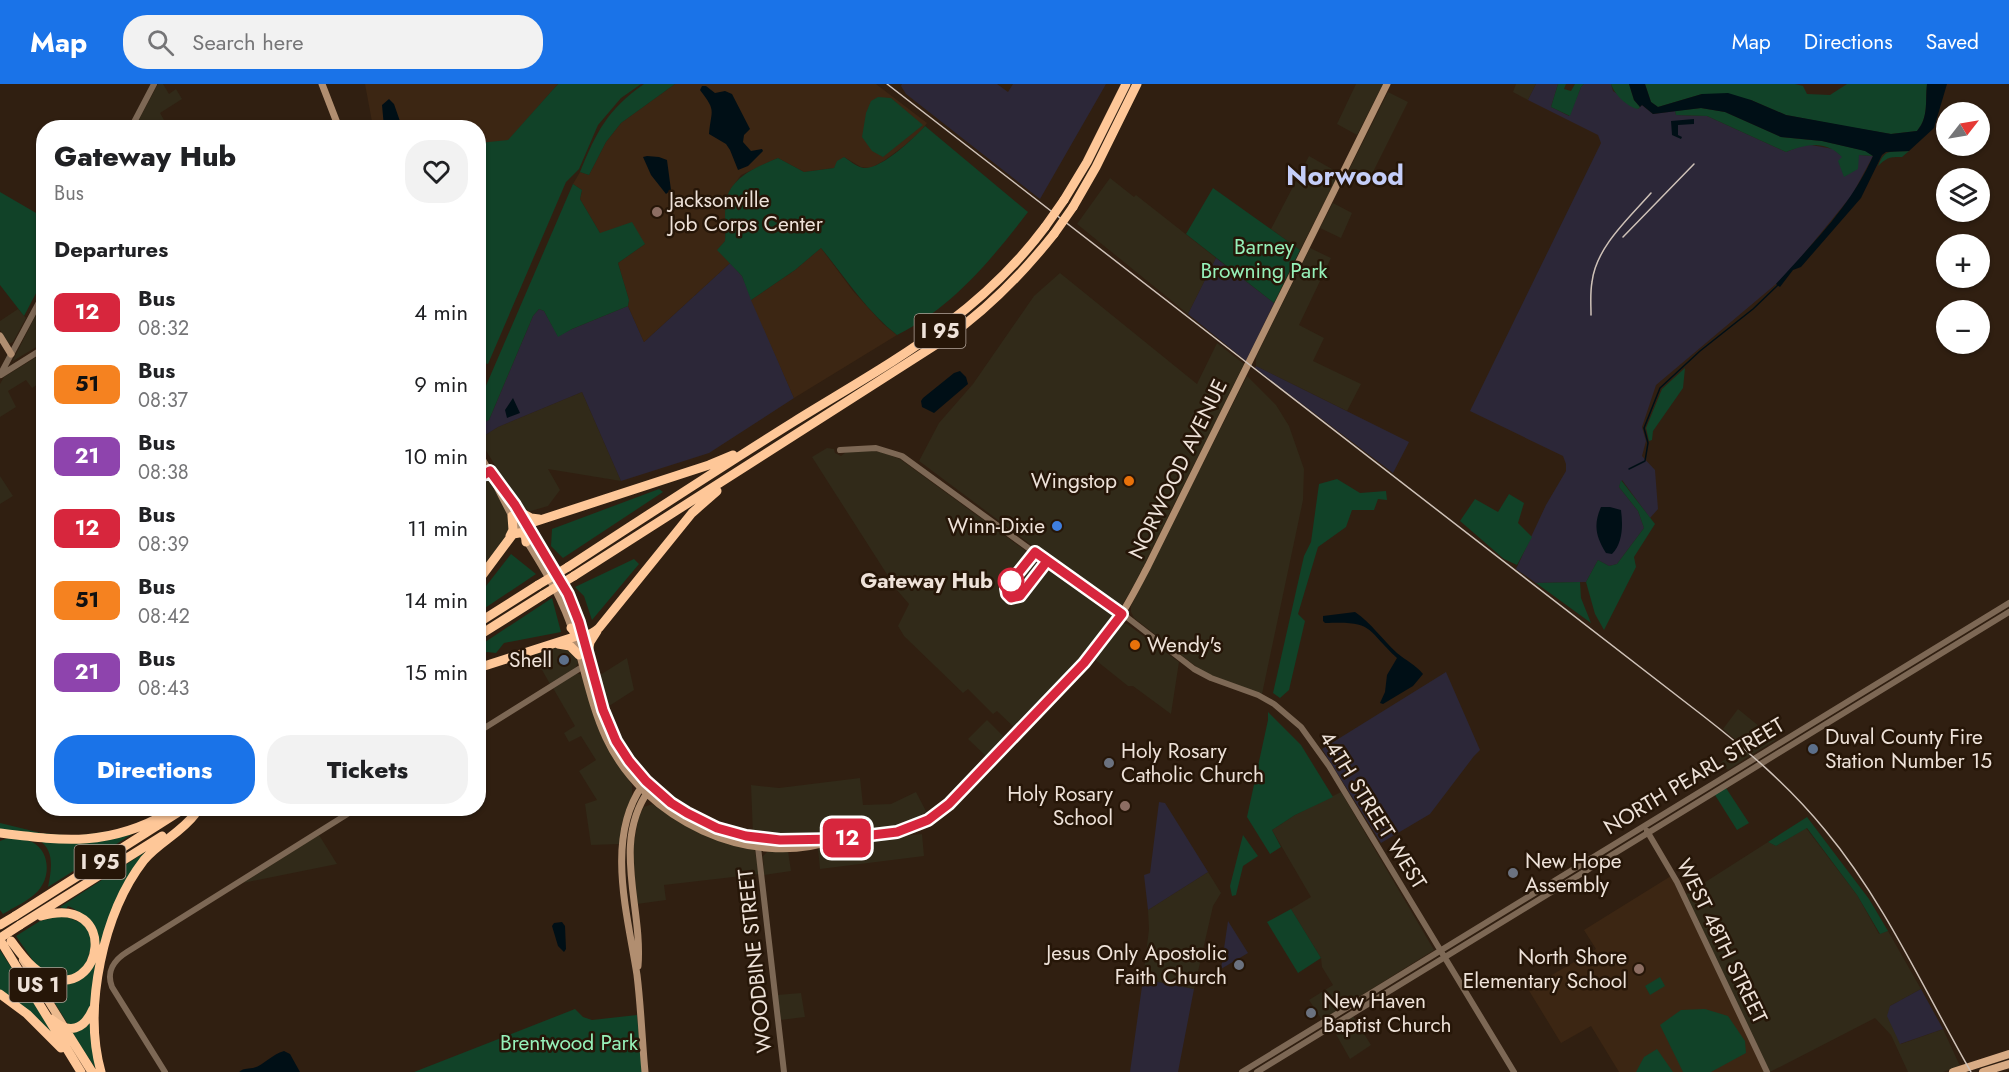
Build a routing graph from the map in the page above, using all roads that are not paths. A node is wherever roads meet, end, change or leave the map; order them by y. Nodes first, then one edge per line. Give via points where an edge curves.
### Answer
1 (154, 84) edge
2 (322, 84) edge
3 (1137, 84) edge
4 (1387, 84) edge
5 (1124, 88) edge
6 (135, 120) edge
7 (336, 120) edge
8 (36, 308) edge
9 (0, 336) edge
10 (36, 353) edge
11 (11, 354) junction
12 (0, 375) edge
13 (785, 427) junction
14 (840, 450) dead end
15 (486, 464) edge
16 (751, 464) junction
17 (515, 514) junction
18 (541, 519) junction
19 (527, 534) junction
20 (510, 536) junction
21 (486, 570) edge
22 (2009, 603) edge
23 (2009, 612) edge
24 (1122, 614) junction
25 (486, 618) edge
26 (599, 628) junction
27 (486, 631) edge
28 (577, 633) junction
29 (556, 644) junction
30 (583, 654) junction
31 (486, 666) edge
32 (582, 666) junction
33 (603, 710) junction
34 (486, 727) edge
35 (646, 787) junction
36 (163, 816) edge
37 (172, 816) edge
38 (192, 816) edge
39 (194, 816) edge
40 (344, 816) edge
41 (1646, 829) junction
42 (0, 833) edge
43 (802, 839) junction
44 (839, 839) junction
45 (758, 847) junction
46 (777, 848) junction
47 (33, 918) junction
48 (0, 924) edge
49 (0, 939) edge
50 (11, 941) junction
51 (1440, 951) junction
52 (1444, 958) junction
53 (0, 994) edge
54 (96, 994) junction
55 (45, 1013) junction
56 (65, 1029) junction
57 (2009, 1054) edge
58 (2009, 1064) edge
59 (79, 1070) edge
60 (92, 1072) edge
61 (101, 1072) edge
62 (165, 1072) edge
63 (645, 1072) edge
64 (784, 1072) edge
65 (1242, 1072) edge
66 (1257, 1072) edge
67 (1514, 1072) edge
68 (1767, 1072) edge
69 (1953, 1072) edge
70 (1983, 1072) edge

1 - 6 street
2 - 7 main road
3 - 16 highway, I 95, bridge via 1073,207 1010,285 935,347
4 - 24 main road, NORWOOD AVENUE
5 - 13 highway, I 95, bridge via 1064,200 1005,274 931,337
8 - 11 street
9 - 11 main road
10 - 12 street
11 - 12 street
13 - 18 highway via 709,465
13 - 25 highway, I 95, bridge
14 - 24 street, 44TH STREET WEST via 876,448 902,456
15 - 17 main road
16 - 26 highway via 692,513
16 - 27 highway, I 95, bridge
17 - 18 highway
17 - 19 main road
17 - 20 highway
18 - 19 highway
19 - 20 highway
19 - 28 main road
20 - 21 highway
22 - 41 street, NORTH PEARL STREET
23 - 41 street, NORTH PEARL STREET
24 - 44 main road, NORWOOD AVENUE via 1084,663 955,798 928,820 897,832
24 - 51 street, 44TH STREET WEST via 1194,669 1258,695 1301,727 1329,766
26 - 28 highway via 590,634
26 - 30 highway
28 - 29 highway
28 - 30 main road
29 - 30 highway
29 - 31 highway
30 - 32 main road
30 - 33 main road
32 - 33 street
32 - 34 street
32 - 35 main road via 606,739 621,764
33 - 35 main road via 620,747
35 - 43 main road via 723,830 764,839
35 - 45 main road via 672,814 702,831
35 - 63 main road via 628,815 622,846
36 - 42 highway via 123,832 88,839
37 - 48 highway, I 95, bridge
38 - 47 highway, I 95
39 - 54 highway via 156,847 128,884 109,932
40 - 62 street via 117,959 111,969 112,987
41 - 51 street, NORTH PEARL STREET
41 - 52 street, NORTH PEARL STREET
41 - 68 street, WEST 48TH STREET via 1677,882
43 - 44 main road
43 - 46 main road via 798,844
44 - 46 main road via 815,846
45 - 46 main road
45 - 64 street, WOODBINE STREET
47 - 49 highway, I 95, bridge
47 - 50 highway via 63,911 82,918 93,931 96,943 87,968 69,979 48,977 32,966
48 - 50 highway, US 1
49 - 55 highway, US 1
50 - 56 highway, US 1
51 - 52 street, 44TH STREET WEST
51 - 65 street, NORTH PEARL STREET
52 - 66 street, NORTH PEARL STREET
52 - 67 street, 44TH STREET WEST
53 - 59 highway via 42,1027
54 - 56 highway via 87,1021
54 - 61 highway via 95,1033
55 - 56 highway
55 - 59 highway, US 1
56 - 60 highway, US 1
57 - 69 main road
58 - 70 main road

